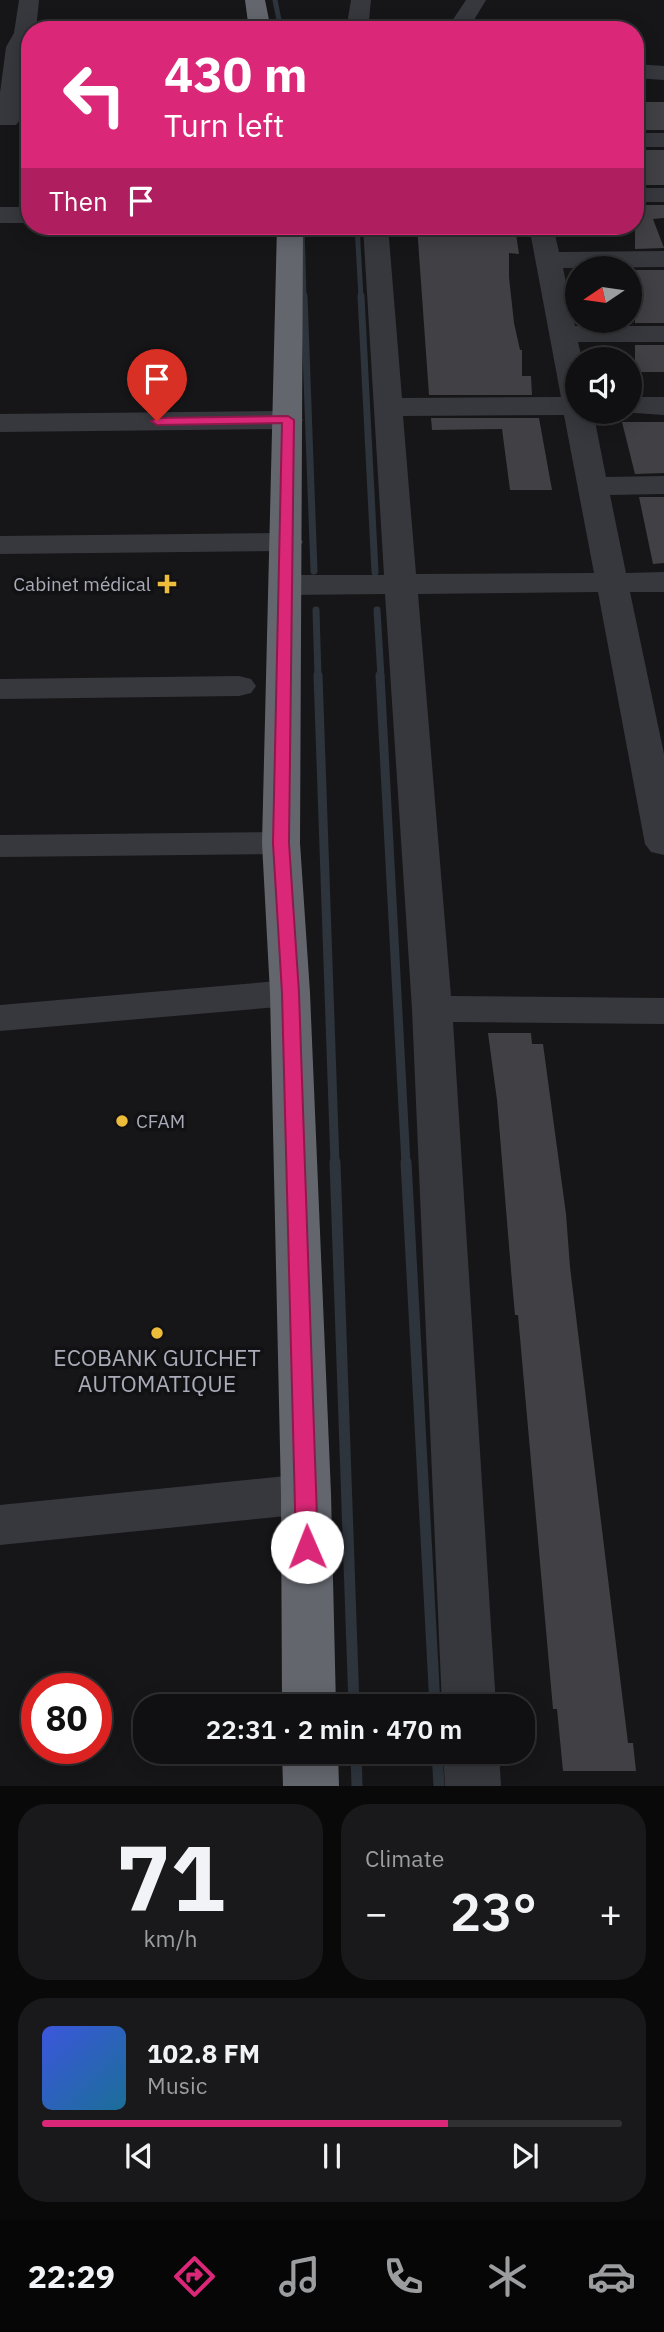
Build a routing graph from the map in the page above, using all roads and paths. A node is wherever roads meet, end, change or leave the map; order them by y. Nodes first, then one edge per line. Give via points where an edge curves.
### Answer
1 (29, 0) edge
2 (255, 0) edge
3 (361, 0) edge
4 (476, 0) edge
5 (23, 21) edge
6 (258, 21) edge
7 (358, 21) edge
8 (463, 21) edge
9 (18, 40) edge
10 (644, 72) edge
11 (664, 73) edge
12 (644, 91) edge
13 (664, 91) edge
14 (13, 120) edge
15 (664, 140) edge
16 (644, 141) edge
17 (644, 195) edge
18 (664, 195) edge
19 (0, 215) edge
20 (21, 215) edge
21 (290, 235) edge
22 (376, 235) edge
23 (543, 235) edge
24 (664, 259) edge
25 (548, 260) junction
26 (563, 334) junction
27 (664, 334) edge
28 (566, 347) edge
29 (642, 406) edge
30 (664, 406) edge
31 (387, 407) junction
32 (565, 408) edge
33 (288, 420) junction
34 (0, 423) edge
35 (581, 424) edge
36 (664, 485) edge
37 (593, 486) junction
38 (287, 542) junction
39 (0, 545) edge
40 (664, 582) edge
41 (614, 592) junction
42 (286, 594) junction
43 (400, 594) junction
44 (664, 601) edge
45 (239, 687) dead end
46 (0, 689) edge
47 (651, 711) edge
48 (663, 835) edge
49 (281, 843) junction
50 (0, 846) edge
51 (290, 993) junction
52 (432, 1009) junction
53 (664, 1011) edge
54 (0, 1018) edge
55 (306, 1494) junction
56 (0, 1525) edge
57 (309, 1694) edge
58 (468, 1694) edge
59 (310, 1764) edge
60 (472, 1764) edge
61 (310, 1786) edge
62 (473, 1786) edge

1 - 5 street
2 - 6 highway
3 - 7 street
4 - 8 street
9 - 14 street
10 - 11 street
12 - 13 street
15 - 16 street
17 - 18 street
19 - 20 street
21 - 33 highway
22 - 31 street
23 - 25 street
24 - 25 street
25 - 26 street
26 - 27 street
26 - 28 street
29 - 30 street
31 - 32 street
31 - 43 street
33 - 34 street
33 - 38 highway
35 - 37 street
36 - 37 street
37 - 41 street
38 - 39 street
38 - 42 highway
40 - 41 street
41 - 43 street
41 - 44 street
41 - 47 street
42 - 43 street
42 - 49 highway
43 - 52 street
45 - 46 street
47 - 48 street
49 - 50 street
49 - 51 highway
51 - 54 street
51 - 55 highway
52 - 53 street
52 - 58 street
55 - 56 street
55 - 57 highway
59 - 61 highway
60 - 62 street

